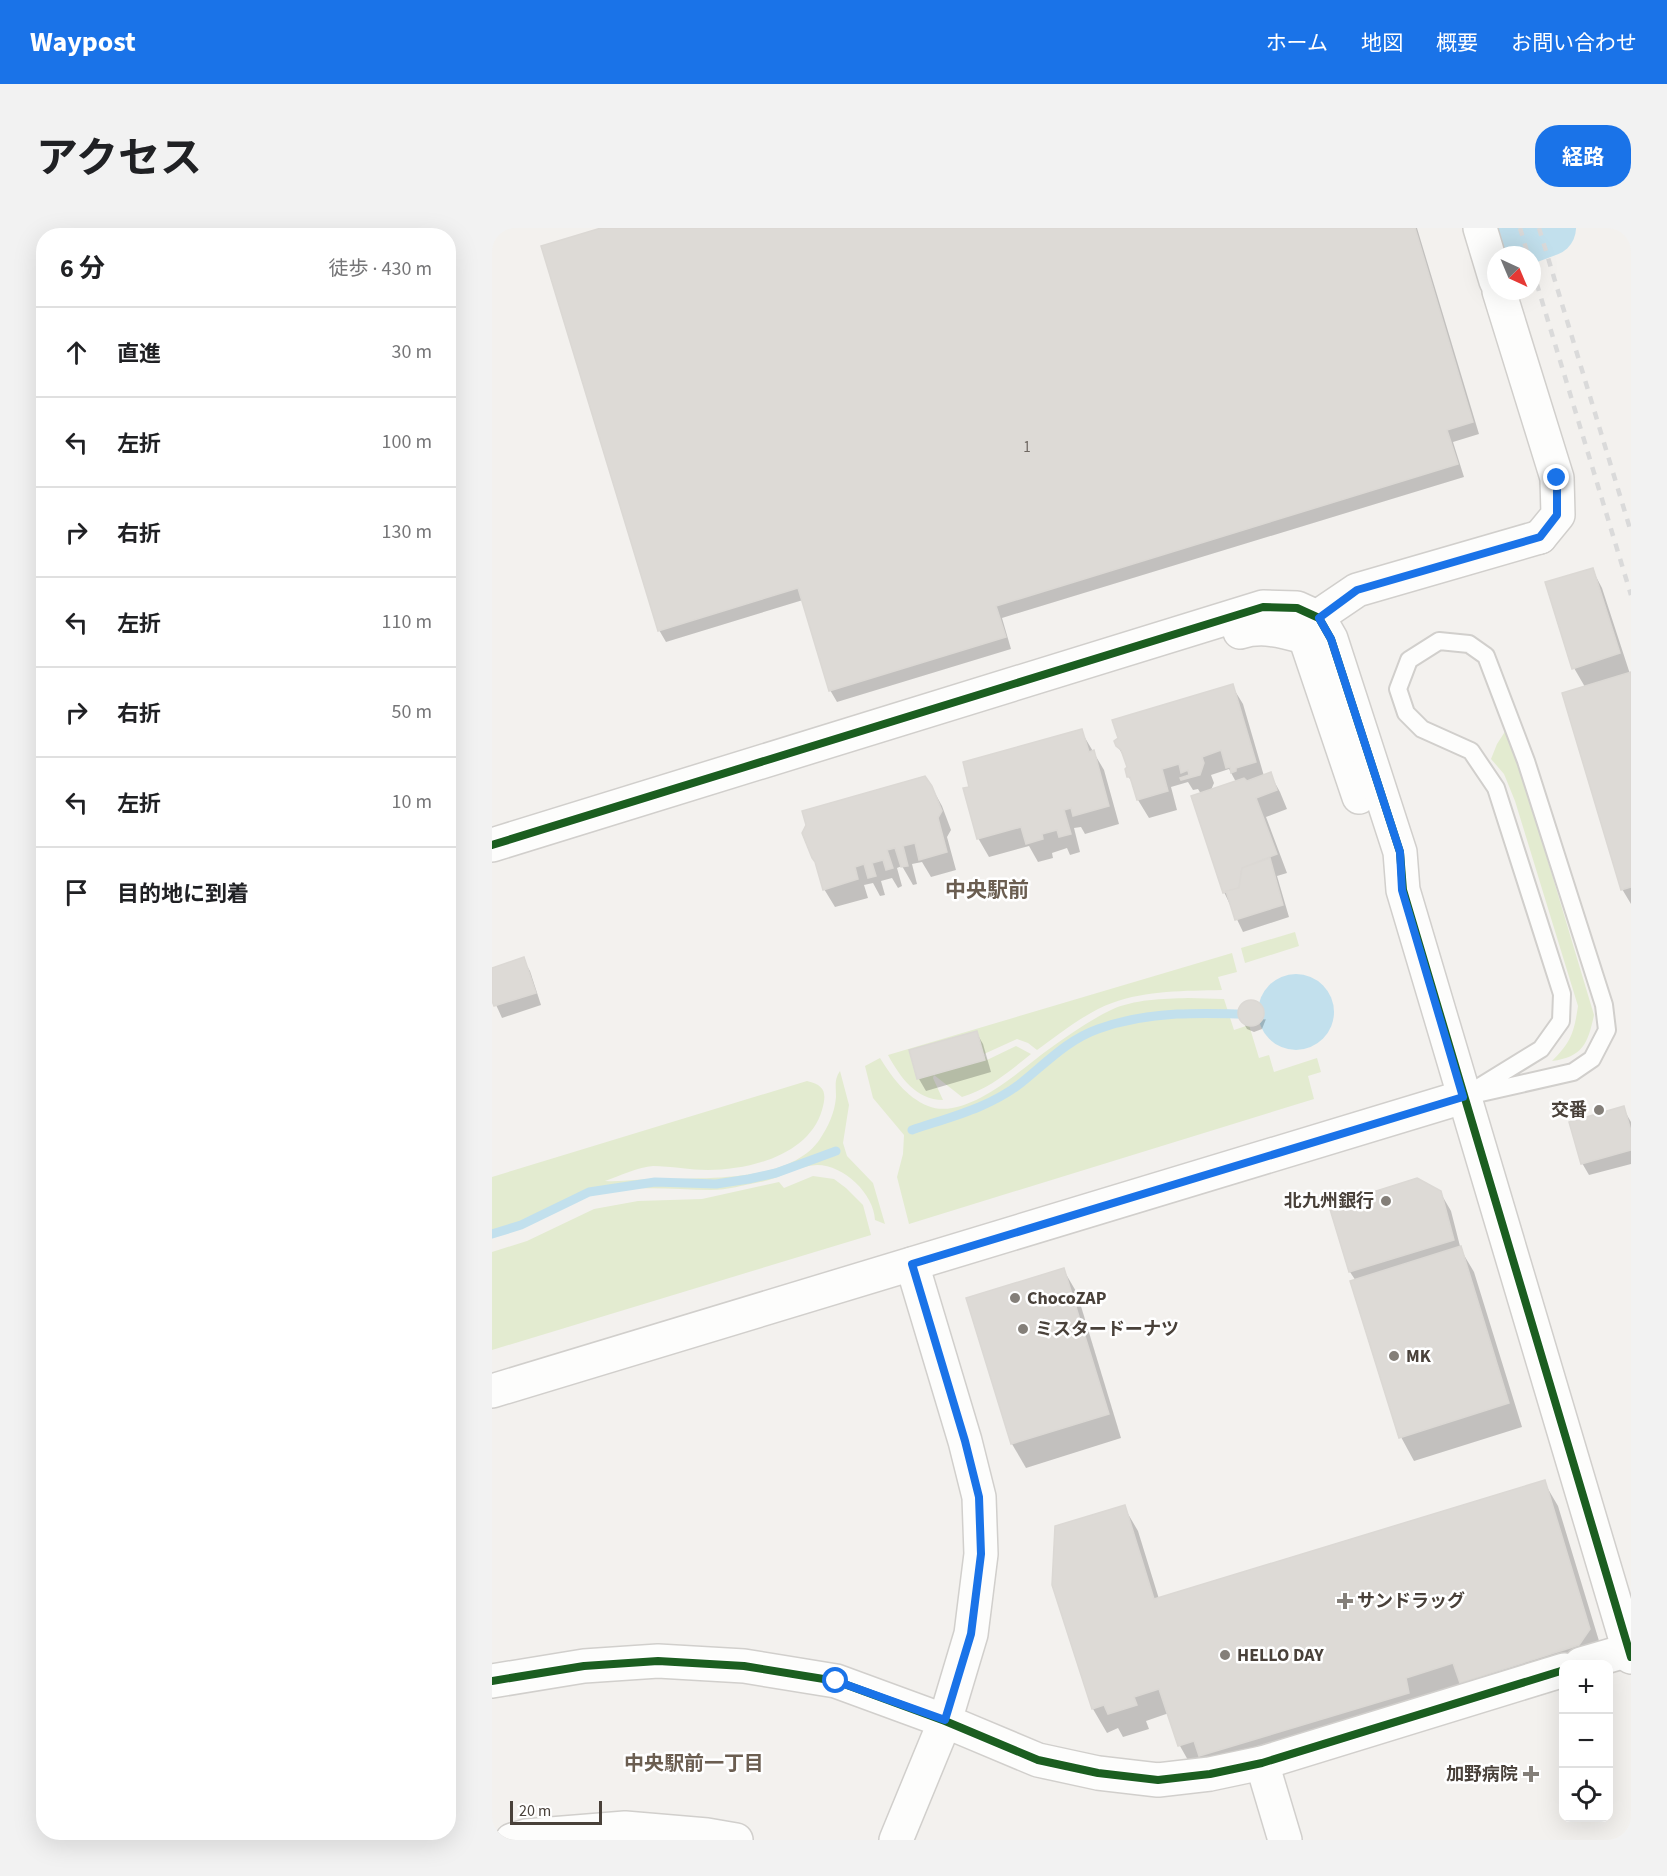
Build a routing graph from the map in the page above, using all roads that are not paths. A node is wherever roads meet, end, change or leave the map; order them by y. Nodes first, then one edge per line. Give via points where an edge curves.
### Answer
1 (1480, 228) edge
2 (1487, 251) edge
3 (1502, 300) edge
4 (1312, 627) junction
5 (492, 845) edge
6 (492, 866) edge
7 (1463, 1097) junction
8 (912, 1264) junction
9 (492, 1391) edge
10 (1630, 1654) edge
11 (1603, 1660) edge
12 (1559, 1671) edge
13 (492, 1681) edge
14 (945, 1720) junction
15 (1262, 1763) junction
16 (716, 1838) edge
17 (512, 1840) edge
18 (896, 1840) edge
19 (1286, 1840) edge

1 - 2 street
3 - 4 street via 1557,478 1557,515 1540,537 1357,590
4 - 5 street via 1297,608 1263,607
4 - 6 street via 1251,628
4 - 7 street via 1331,639 1400,852 1402,890
7 - 7 lane via 1541,1049 1561,1021 1562,994 1496,788 1471,751 1422,729 1406,713 1398,689 1409,660 1439,641 1469,644 1486,656 1526,761 1605,1005 1607,1030 1592,1059 1573,1072
7 - 8 street
7 - 10 street
8 - 9 street
8 - 14 street via 979,1497 981,1554 971,1634
10 - 11 street
12 - 15 street
13 - 14 street via 584,1666 658,1661 744,1666 836,1681
14 - 15 street via 1038,1760 1098,1773 1158,1780
14 - 18 street
15 - 19 street
16 - 17 street via 625,1828

